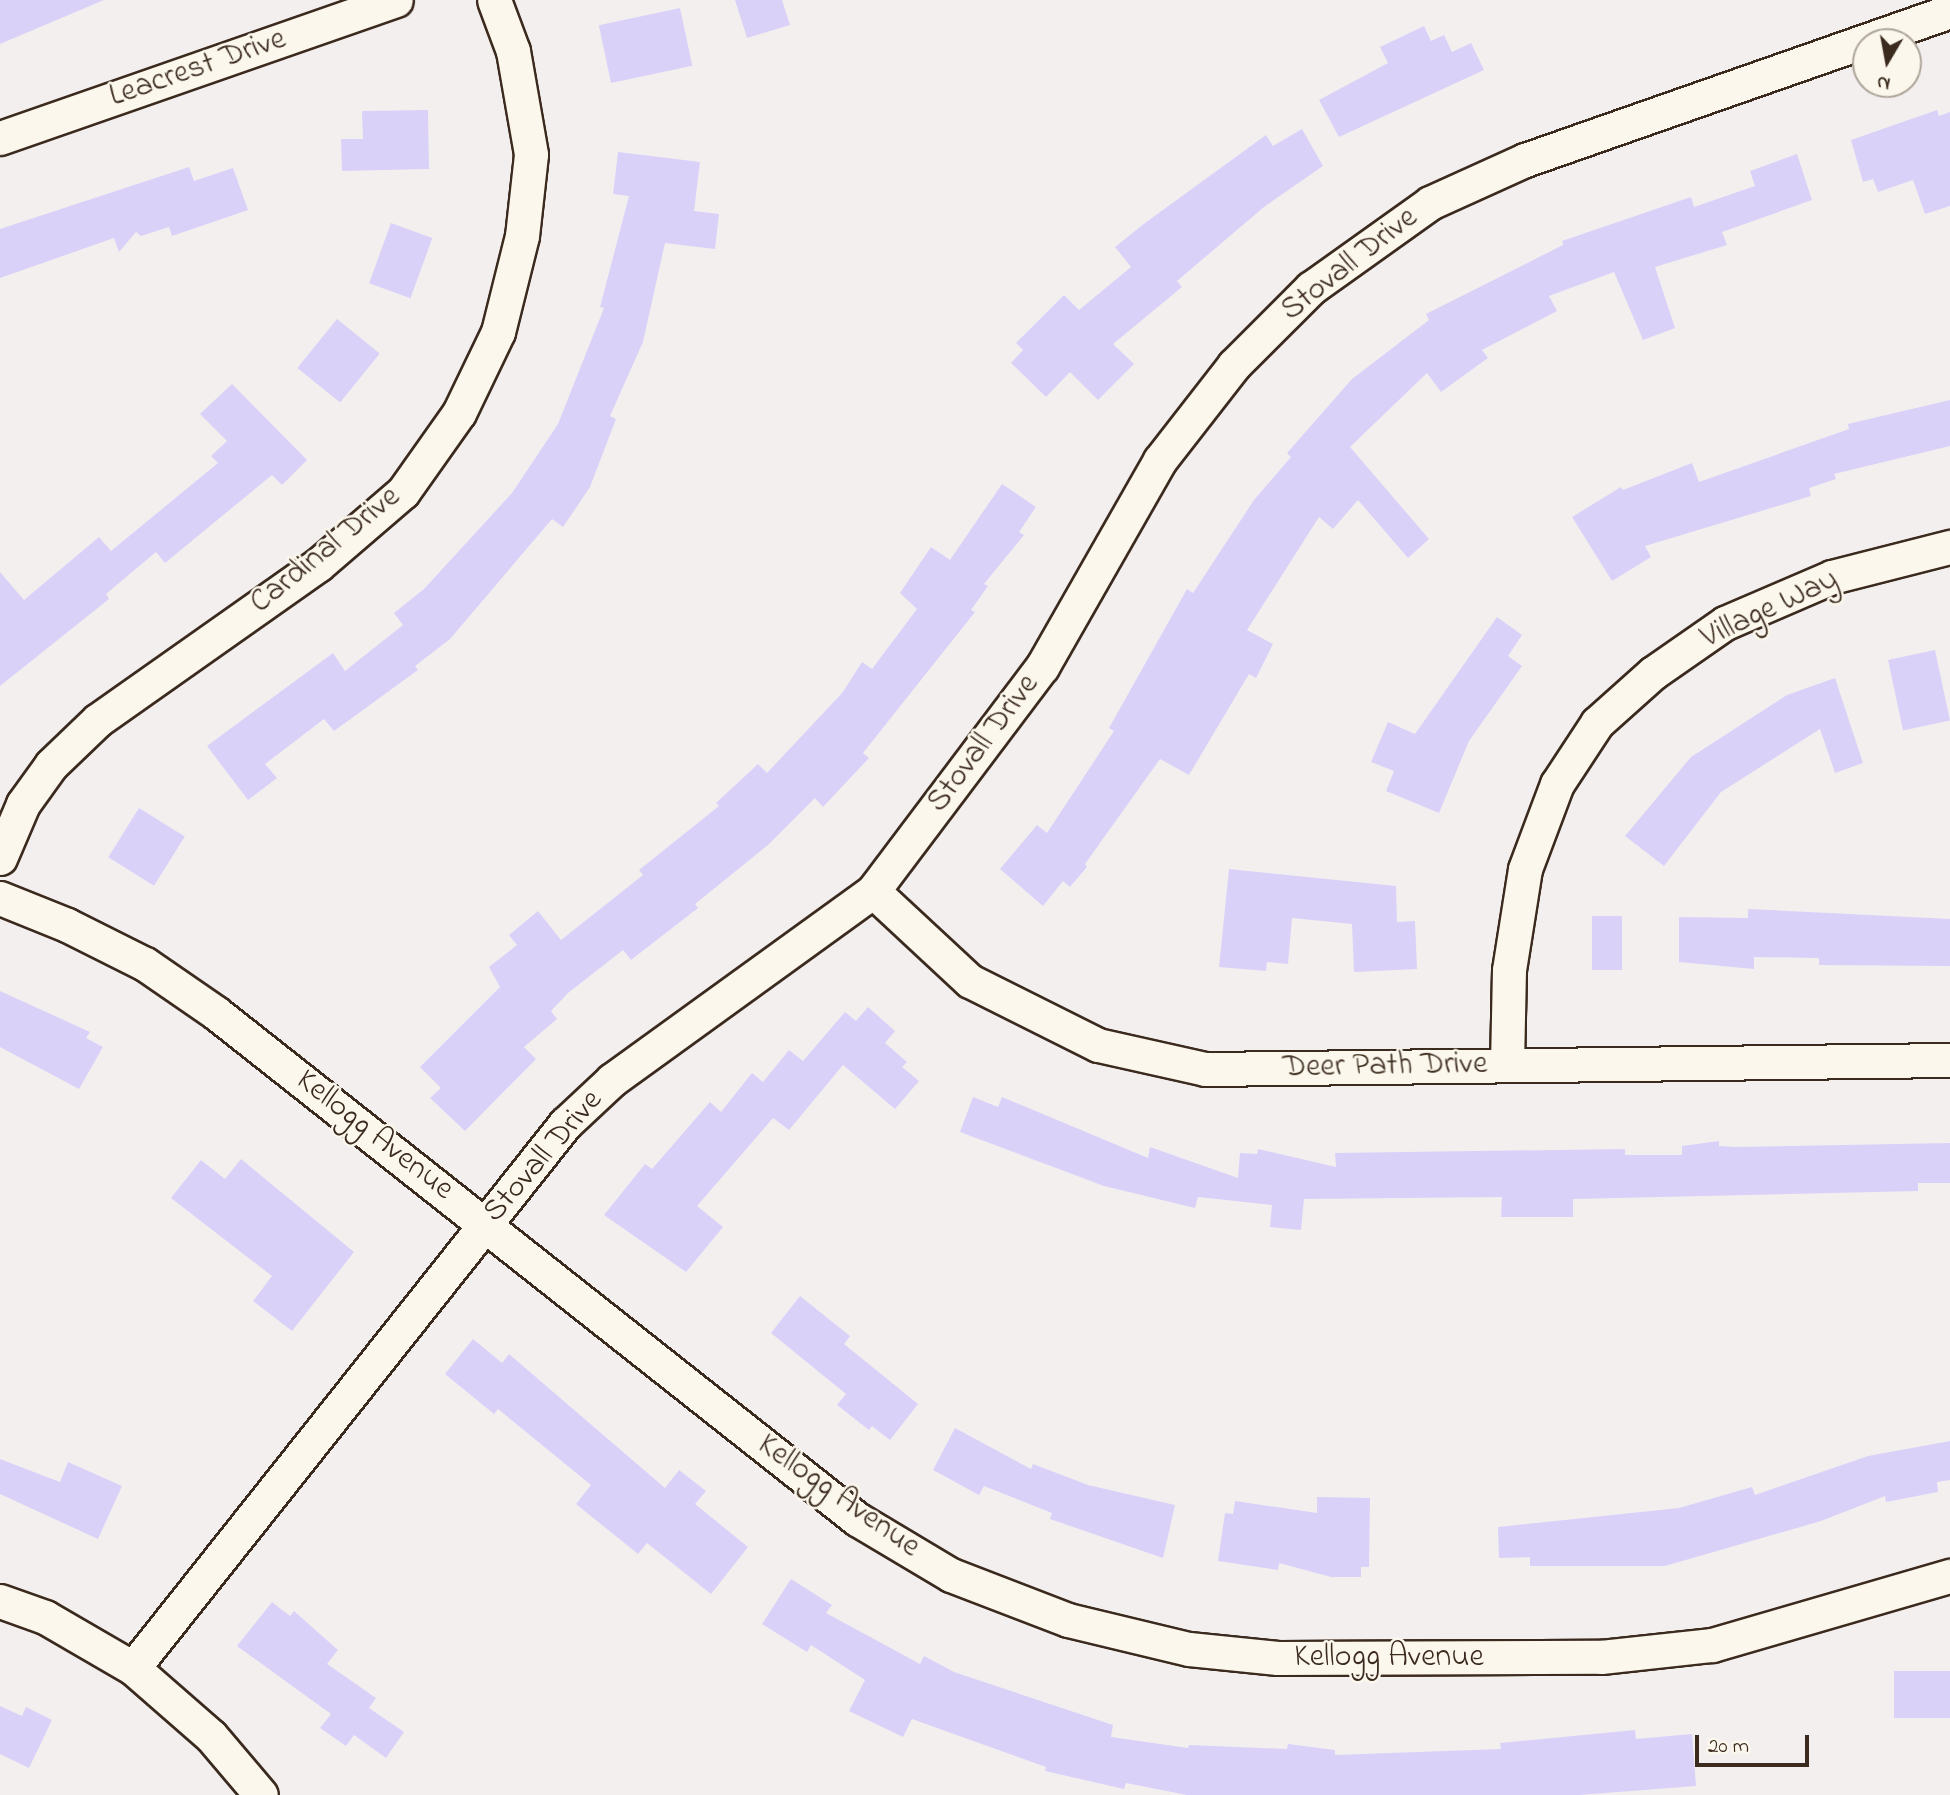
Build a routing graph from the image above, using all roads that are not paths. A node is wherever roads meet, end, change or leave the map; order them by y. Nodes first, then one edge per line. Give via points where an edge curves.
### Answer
1 (396, 0) edge
2 (494, 0) edge
3 (1950, 10) edge
4 (0, 138) edge
5 (1950, 547) edge
6 (0, 858) edge
7 (873, 891) junction
8 (0, 898) edge
9 (1950, 1060) edge
10 (1507, 1065) junction
11 (485, 1223) junction
12 (1950, 1576) edge
13 (0, 1601) edge
14 (133, 1668) junction
15 (261, 1795) edge

1 - 4 street, Leacrest Drive
2 - 6 street, Cardinal Drive via 513,51 531,154 522,236 498,331 459,413 403,492 318,565 98,720 61,756 23,804
3 - 7 street, Stovall Drive via 1525,160 1430,204 1311,288 1234,365 1160,460 1042,667
5 - 10 street, Village Way via 1832,577 1725,623 1653,673 1597,723 1557,784 1525,869 1509,970
7 - 10 street, Deer Path Drive via 970,981 1098,1045 1205,1069
7 - 11 street, Stovall Drive via 612,1080 565,1124
8 - 11 street, Kellogg Avenue via 145,964 216,1013
9 - 10 street, Deer Path Drive
11 - 12 street, Kellogg Avenue via 857,1519 951,1575 1068,1620 1189,1650 1395,1660 1601,1657 1712,1645
11 - 14 street, Stovall Drive
13 - 14 street via 45,1617
14 - 15 street via 211,1736

